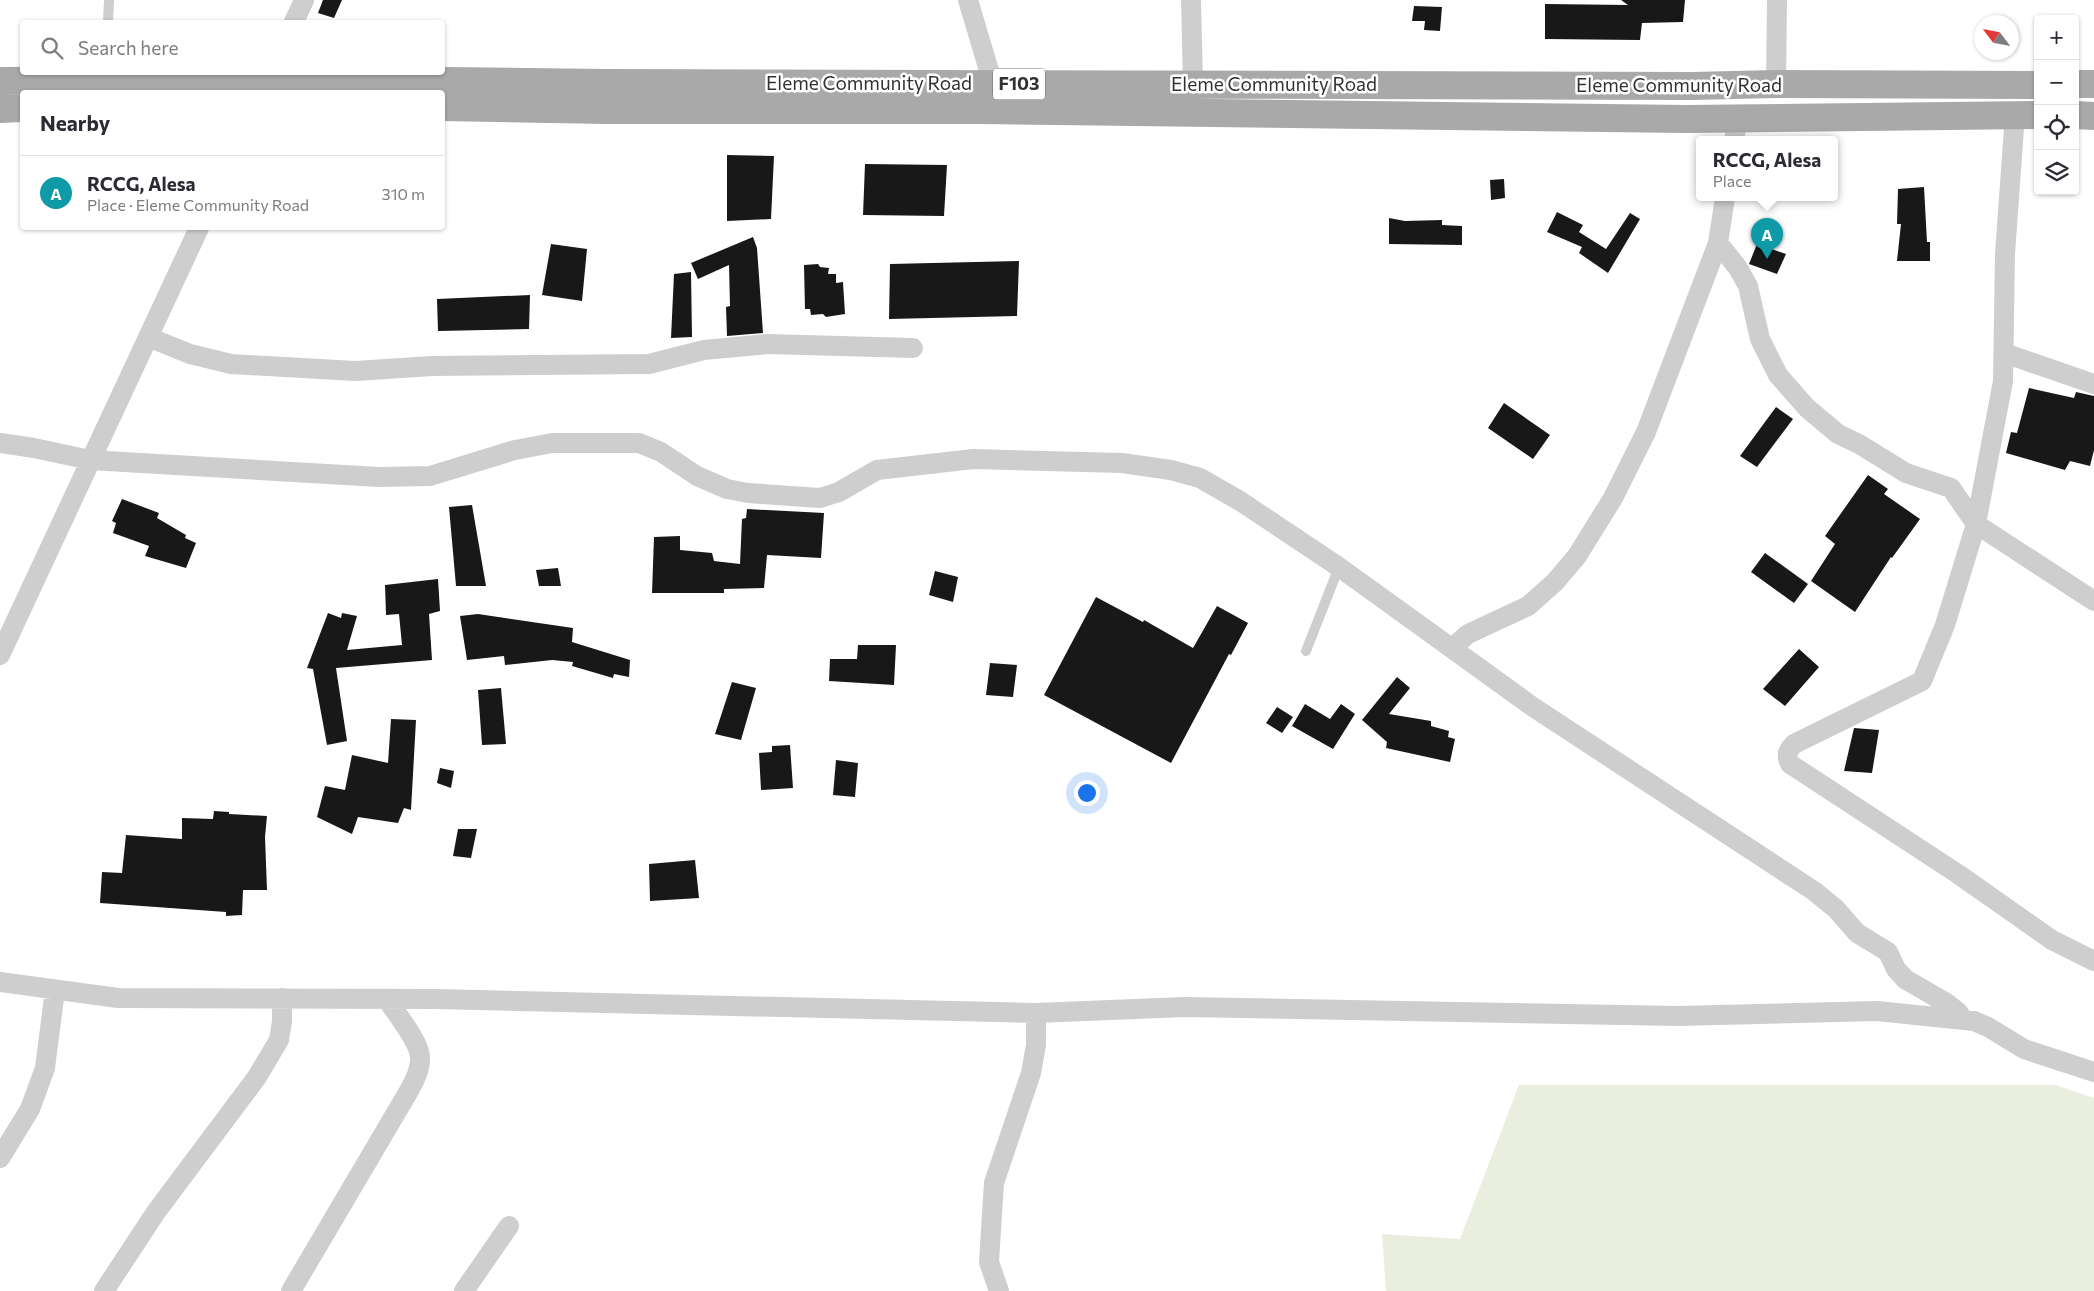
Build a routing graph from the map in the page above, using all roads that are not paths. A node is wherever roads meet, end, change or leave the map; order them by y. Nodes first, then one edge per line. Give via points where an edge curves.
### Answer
1 (109, 0) edge
2 (304, 0) edge
3 (968, 0) edge
4 (1191, 0) edge
5 (1777, 0) edge
6 (108, 20) edge
7 (295, 20) edge
8 (106, 76) edge
9 (183, 76) edge
10 (236, 76) edge
11 (0, 81) edge
12 (268, 81) edge
13 (993, 84) junction
14 (1193, 84) junction
15 (1776, 84) junction
16 (2079, 84) edge
17 (2094, 84) edge
18 (2034, 85) edge
19 (0, 108) edge
20 (20, 108) edge
21 (445, 108) edge
22 (2026, 114) edge
23 (2079, 115) edge
24 (2094, 116) edge
25 (1736, 129) edge
26 (1725, 201) edge
27 (198, 230) edge
28 (1718, 243) junction
29 (148, 337) junction
30 (913, 348) dead end
31 (2004, 353) junction
32 (2094, 384) edge
33 (0, 443) edge
34 (90, 460) junction
35 (1976, 524) junction
36 (1339, 567) junction
37 (2094, 601) edge
38 (1452, 648) junction
39 (1306, 651) dead end
40 (0, 655) edge
41 (2094, 961) edge
42 (0, 982) edge
43 (54, 990) junction
44 (282, 998) junction
45 (387, 999) junction
46 (1036, 1013) junction
47 (1963, 1019) junction
48 (2094, 1072) edge
49 (0, 1158) edge
50 (509, 1226) dead end
51 (104, 1291) edge
52 (291, 1291) edge
53 (464, 1291) edge
54 (999, 1291) edge

1 - 6 lane
2 - 7 street
3 - 13 street
4 - 14 street
5 - 15 street
8 - 9 main road, Eleme Community Road / F103
8 - 11 main road, Eleme Community Road / F103
9 - 10 main road, Eleme Community Road / F103
10 - 12 main road, Eleme Community Road / F103
12 - 13 main road, Eleme Community Road / F103
13 - 14 main road, Eleme Community Road / F103
14 - 15 main road, Eleme Community Road / F103
15 - 18 main road, Eleme Community Road / F103
16 - 17 main road
19 - 20 main road
21 - 25 main road, Eleme Community Road / F103 via 979,110 1686,119
22 - 25 main road, Eleme Community Road / F103
22 - 31 street via 2005,254
23 - 24 main road
26 - 28 street
27 - 29 street
28 - 35 street via 1748,286 1760,339 1778,375 1807,408 1838,434 1906,473 1951,488
28 - 38 street via 1646,432 1613,498 1577,556 1528,606 1468,634
29 - 30 street via 190,354 231,364 355,371 432,366 650,364 704,350 768,344
29 - 34 street
31 - 32 street
31 - 35 street via 2002,381
33 - 34 street
34 - 36 street via 213,469 430,476 515,450 552,443 639,443 662,452 697,476 727,489 748,494 820,498 839,492 877,470 895,467 973,459 1122,463 1200,478
34 - 40 street
35 - 37 street
35 - 41 street via 1945,625 1922,681 1794,744 1788,750 1787,758 1790,764 2052,940
36 - 38 street
36 - 39 lane
38 - 47 street via 1533,707 1814,891 1857,933 1888,952 1905,979 1948,1004
42 - 43 street
43 - 44 street via 118,998
43 - 49 street via 45,1068 30,1109
44 - 45 street
44 - 51 street via 278,1040 257,1077 156,1212
45 - 46 street
45 - 52 street via 415,1042 420,1058 417,1075
46 - 47 street via 1184,1007 1678,1016 1877,1011
46 - 54 street via 1036,1045 1031,1073 994,1184 989,1262
47 - 48 street via 1988,1027 2024,1049
50 - 53 street

